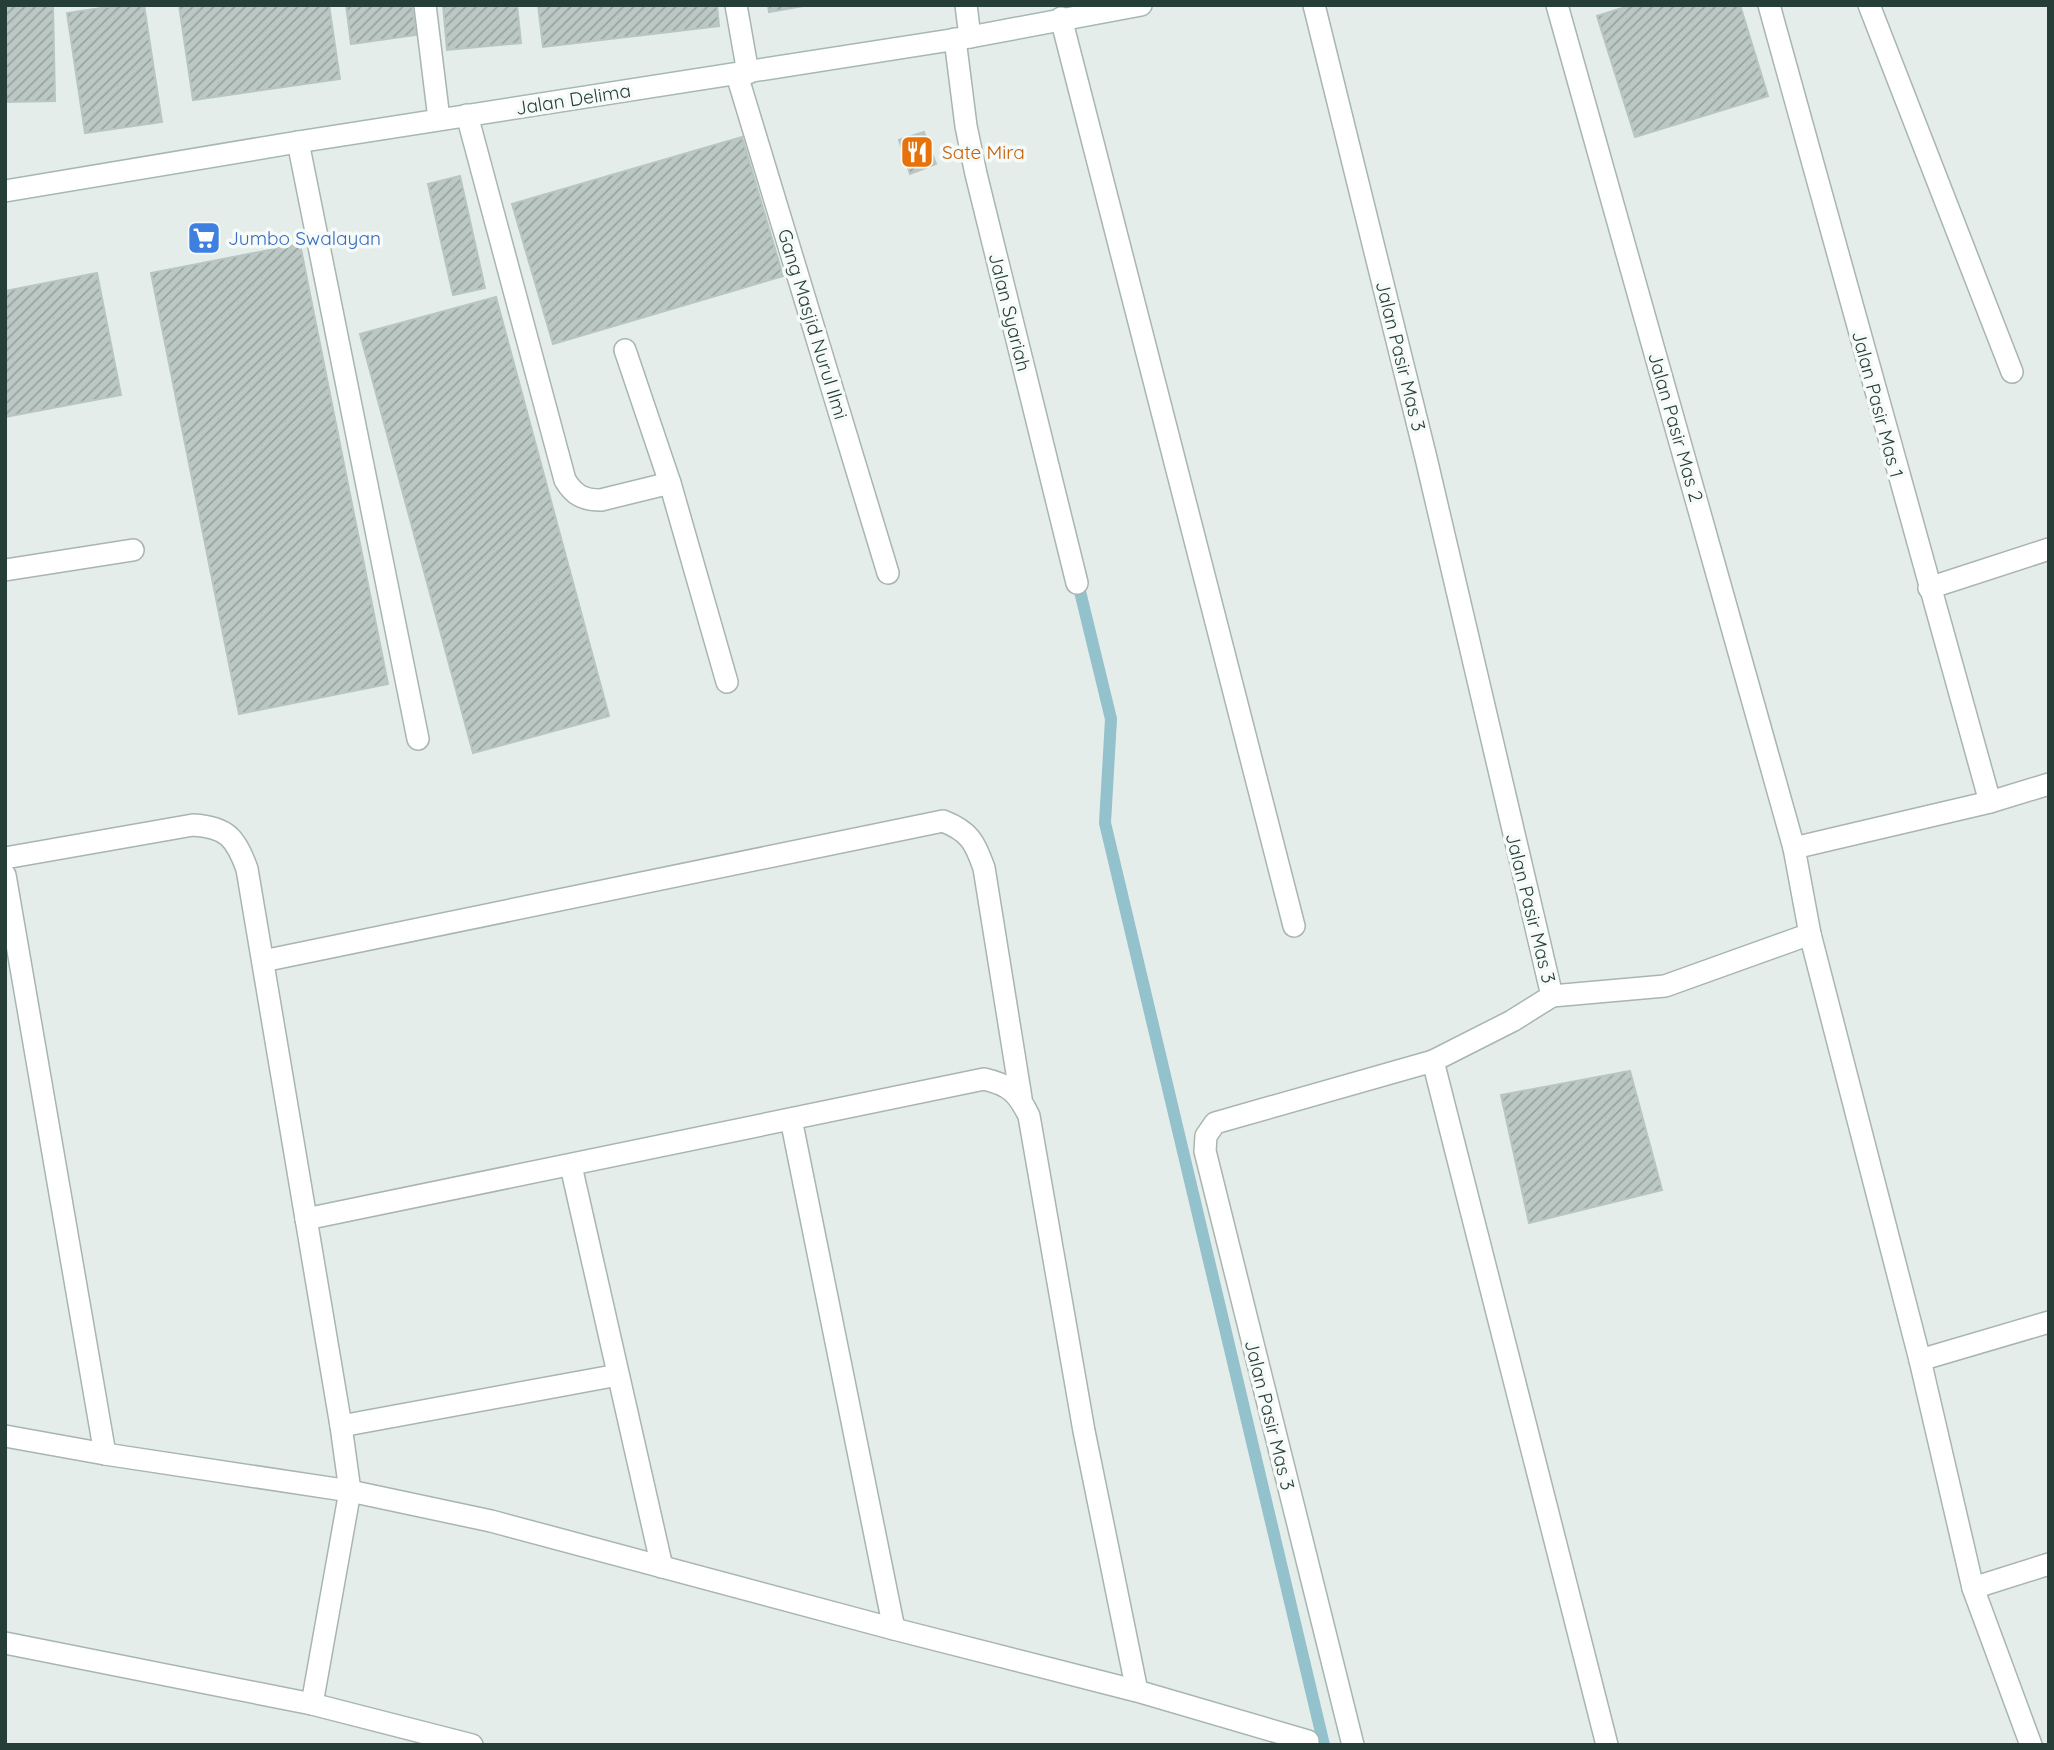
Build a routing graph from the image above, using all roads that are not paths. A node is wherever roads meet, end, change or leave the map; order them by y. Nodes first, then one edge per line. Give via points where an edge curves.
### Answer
1 (425, 5) edge
2 (736, 5) edge
3 (966, 5) edge
4 (1141, 5) edge
5 (1314, 5) edge
6 (1558, 5) edge
7 (1769, 5) edge
8 (1869, 5) edge
9 (1061, 18) junction
10 (962, 38) junction
11 (742, 74) junction
12 (467, 115) junction
13 (439, 120) junction
14 (298, 142) junction
15 (5, 191) edge
16 (625, 350) dead end
17 (2012, 372) dead end
18 (670, 483) junction
19 (2049, 548) edge
20 (133, 550) dead end
21 (5, 570) edge
22 (888, 573) dead end
23 (1077, 583) dead end
24 (1928, 588) junction
25 (727, 682) dead end
26 (418, 739) dead end
27 (2049, 784) edge
28 (1990, 802) junction
29 (1794, 848) junction
30 (5, 858) edge
31 (5, 874) edge
32 (1294, 926) dead end
33 (1810, 934) junction
34 (262, 961) junction
35 (1552, 996) junction
36 (1433, 1061) junction
37 (1021, 1098) junction
38 (791, 1119) junction
39 (571, 1166) junction
40 (306, 1219) junction
41 (2049, 1322) edge
42 (1920, 1360) junction
43 (618, 1375) junction
44 (341, 1426) junction
45 (5, 1436) edge
46 (104, 1454) junction
47 (350, 1491) junction
48 (2049, 1564) edge
49 (662, 1567) junction
50 (1973, 1588) junction
51 (894, 1629) junction
52 (5, 1643) edge
53 (1138, 1691) junction
54 (312, 1704) junction
55 (1308, 1741) dead end
56 (472, 1745) edge
57 (1353, 1745) edge
58 (1607, 1745) edge
59 (2031, 1745) edge

1 - 13 street
2 - 11 street, Gang Masjid Nurul Ilmi
3 - 10 street, Jalan Syariah
4 - 9 street, Jalan Delima
5 - 35 street, Jalan Pasir Mas 3
6 - 29 street, Jalan Pasir Mas 2
7 - 24 street, Jalan Pasir Mas 1
8 - 17 street
9 - 10 street, Jalan Delima
9 - 32 street
10 - 11 street, Jalan Delima
10 - 23 street, Jalan Syariah via 966,126 976,174
11 - 12 street, Jalan Delima
11 - 22 street, Gang Masjid Nurul Ilmi
12 - 13 street, Jalan Delima
12 - 18 street via 565,480 579,497 590,500
13 - 14 street, Jalan Delima
14 - 15 street, Jalan Delima
14 - 26 street
16 - 18 street
18 - 25 street
19 - 24 street
20 - 21 street
24 - 28 street, Jalan Pasir Mas 1
27 - 28 street
28 - 29 street
29 - 33 street, Jalan Pasir Mas 2
30 - 34 street via 193,825 213,826 233,840 243,857
31 - 46 street
33 - 35 street via 1665,986
33 - 42 street, Jalan Pasir Mas 2
34 - 37 street via 943,821 961,828 976,846 984,868
34 - 40 street
35 - 36 street, Jalan Pasir Mas 3
36 - 57 street, Jalan Pasir Mas 3 via 1215,1123 1206,1136 1205,1151
36 - 58 street
37 - 38 street via 1002,1083 985,1079
37 - 53 street via 1034,1139 1084,1431
38 - 39 street
38 - 51 street
39 - 40 street
39 - 43 street
40 - 44 street
41 - 42 street
42 - 50 street, Jalan Pasir Mas 2
43 - 44 street
43 - 49 street
44 - 47 street
45 - 46 street
46 - 47 street
47 - 49 street via 491,1521
47 - 54 street
48 - 50 street
49 - 51 street
50 - 59 street, Jalan Pasir Mas 2
51 - 53 street
52 - 54 street
53 - 55 street
54 - 56 street

